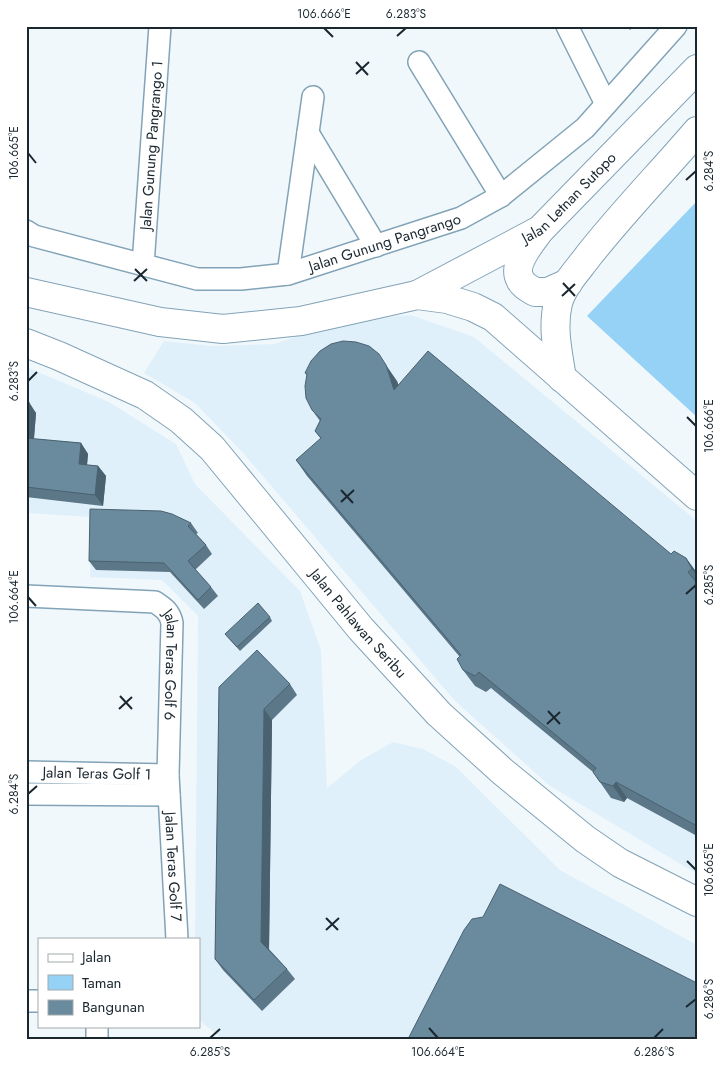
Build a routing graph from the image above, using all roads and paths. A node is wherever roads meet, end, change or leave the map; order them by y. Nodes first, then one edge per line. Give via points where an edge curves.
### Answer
1 (160, 26) edge
2 (567, 26) edge
3 (676, 26) edge
4 (419, 62) dead end
5 (697, 69) edge
6 (313, 97) dead end
7 (606, 104) junction
8 (697, 132) edge
9 (308, 133) junction
10 (501, 196) junction
11 (540, 230) junction
12 (26, 231) edge
13 (376, 246) junction
14 (143, 265) junction
15 (288, 274) junction
16 (568, 283) junction
17 (26, 292) edge
18 (417, 295) junction
19 (26, 344) edge
20 (562, 378) junction
21 (697, 496) edge
22 (26, 596) edge
23 (26, 772) edge
24 (168, 785) junction
25 (26, 794) edge
26 (697, 902) edge
27 (177, 938) edge

1 - 14 street, Jalan Gunung Pangrango 1
2 - 7 street
3 - 7 street, Jalan Gunung Pangrango
4 - 10 street
5 - 11 main road, Jalan Letnan Sutopo
6 - 9 street
7 - 10 street, Jalan Gunung Pangrango via 585,128
8 - 16 main road via 619,218
9 - 13 street
9 - 15 street
10 - 13 street, Jalan Gunung Pangrango via 461,218
11 - 16 main road via 523,253 518,272 520,280 535,292 548,292
11 - 18 main road, Jalan Letnan Sutopo
12 - 14 street, Jalan Gunung Pangrango via 34,236
13 - 15 street, Jalan Gunung Pangrango
14 - 15 street, Jalan Gunung Pangrango via 197,279
16 - 20 main road via 559,300 556,316 555,333
17 - 18 main road via 160,322 223,328 301,321
18 - 20 main road via 447,299 493,317
19 - 26 main road, Jalan Pahlawan Seribu via 145,395 181,420 212,448 360,629 439,714 585,838 620,863
20 - 21 main road
22 - 24 street, Jalan Teras Golf 6 via 155,602 166,609 172,622
23 - 24 street, Jalan Teras Golf 1
24 - 25 street, Jalan Teras Golf 1
24 - 27 street, Jalan Teras Golf 7

